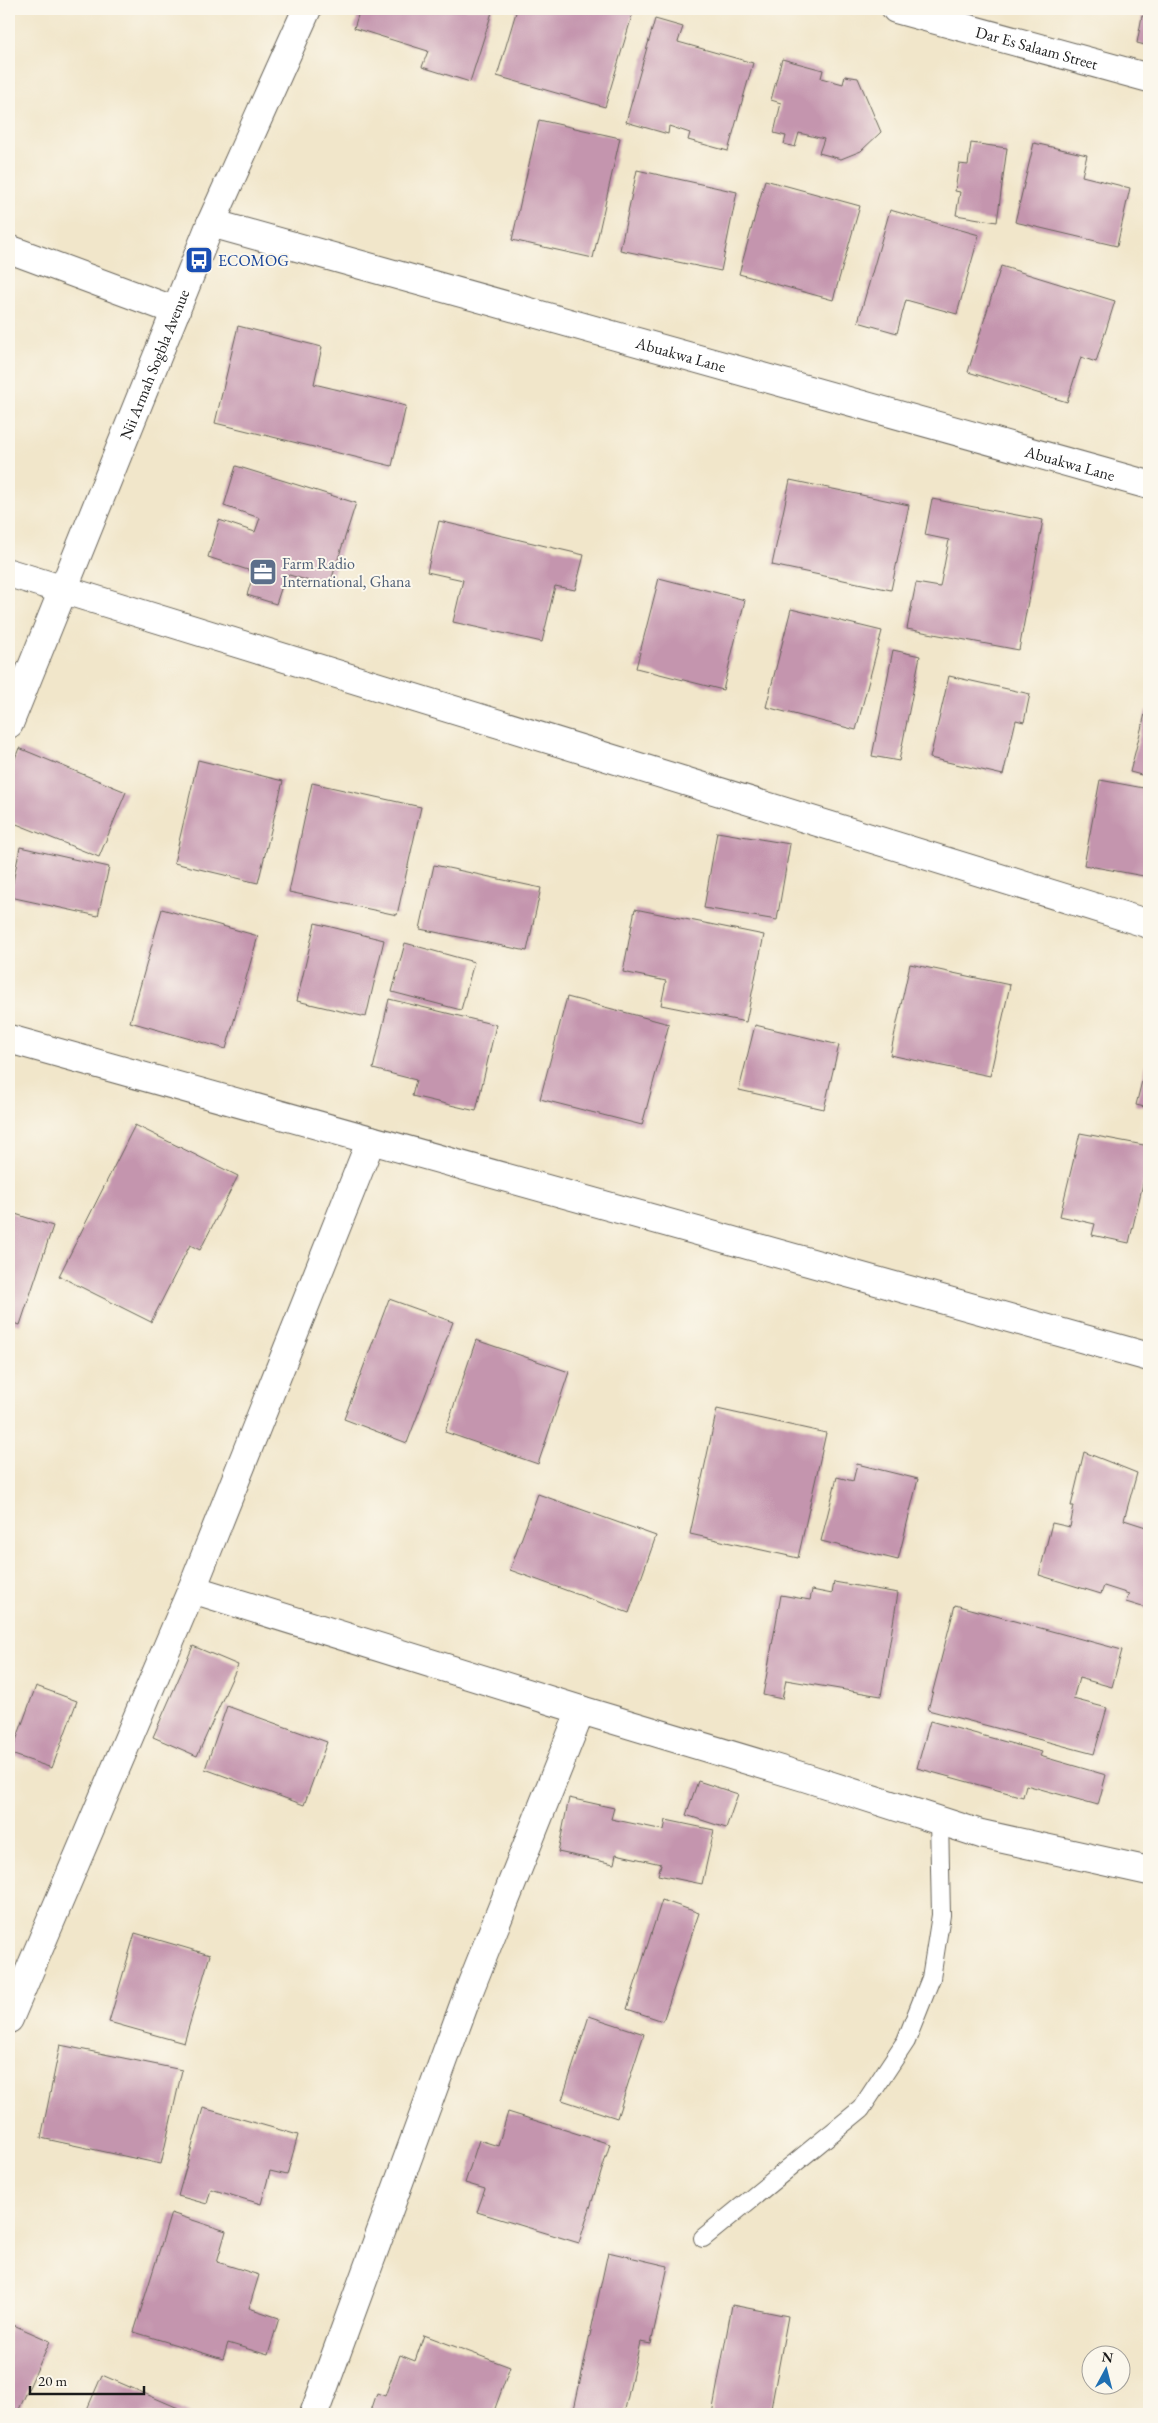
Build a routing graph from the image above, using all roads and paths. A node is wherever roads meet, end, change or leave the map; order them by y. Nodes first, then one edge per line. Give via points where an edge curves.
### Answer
1 (307, 9) edge
2 (896, 9) edge
3 (1149, 78) edge
4 (211, 223) junction
5 (9, 249) edge
6 (176, 310) junction
7 (1149, 485) edge
8 (9, 573) edge
9 (63, 591) junction
10 (9, 724) edge
11 (1149, 924) edge
12 (9, 1039) edge
13 (371, 1140) junction
14 (1149, 1357) edge
15 (192, 1589) junction
16 (581, 1710) junction
17 (939, 1820) junction
18 (1149, 1871) edge
19 (9, 2019) edge
20 (703, 2238) dead end
21 (314, 2414) edge

1 - 4 street, Nii Armah Sogbla Avenue
2 - 3 street, Dar Es Salaam Street
4 - 6 street, Nii Armah Sogbla Avenue
4 - 7 street, Abuakwa Lane
5 - 6 street
6 - 9 street, Nii Armah Sogbla Avenue
8 - 9 street
9 - 10 street, Nii Armah Sogbla Avenue
9 - 11 street
12 - 13 street
13 - 14 street
13 - 15 street
15 - 16 street
15 - 19 street
16 - 17 street
16 - 21 street via 469,1991
17 - 18 street via 981,1834
17 - 20 lane via 941,1915 931,1978 906,2041 861,2109

